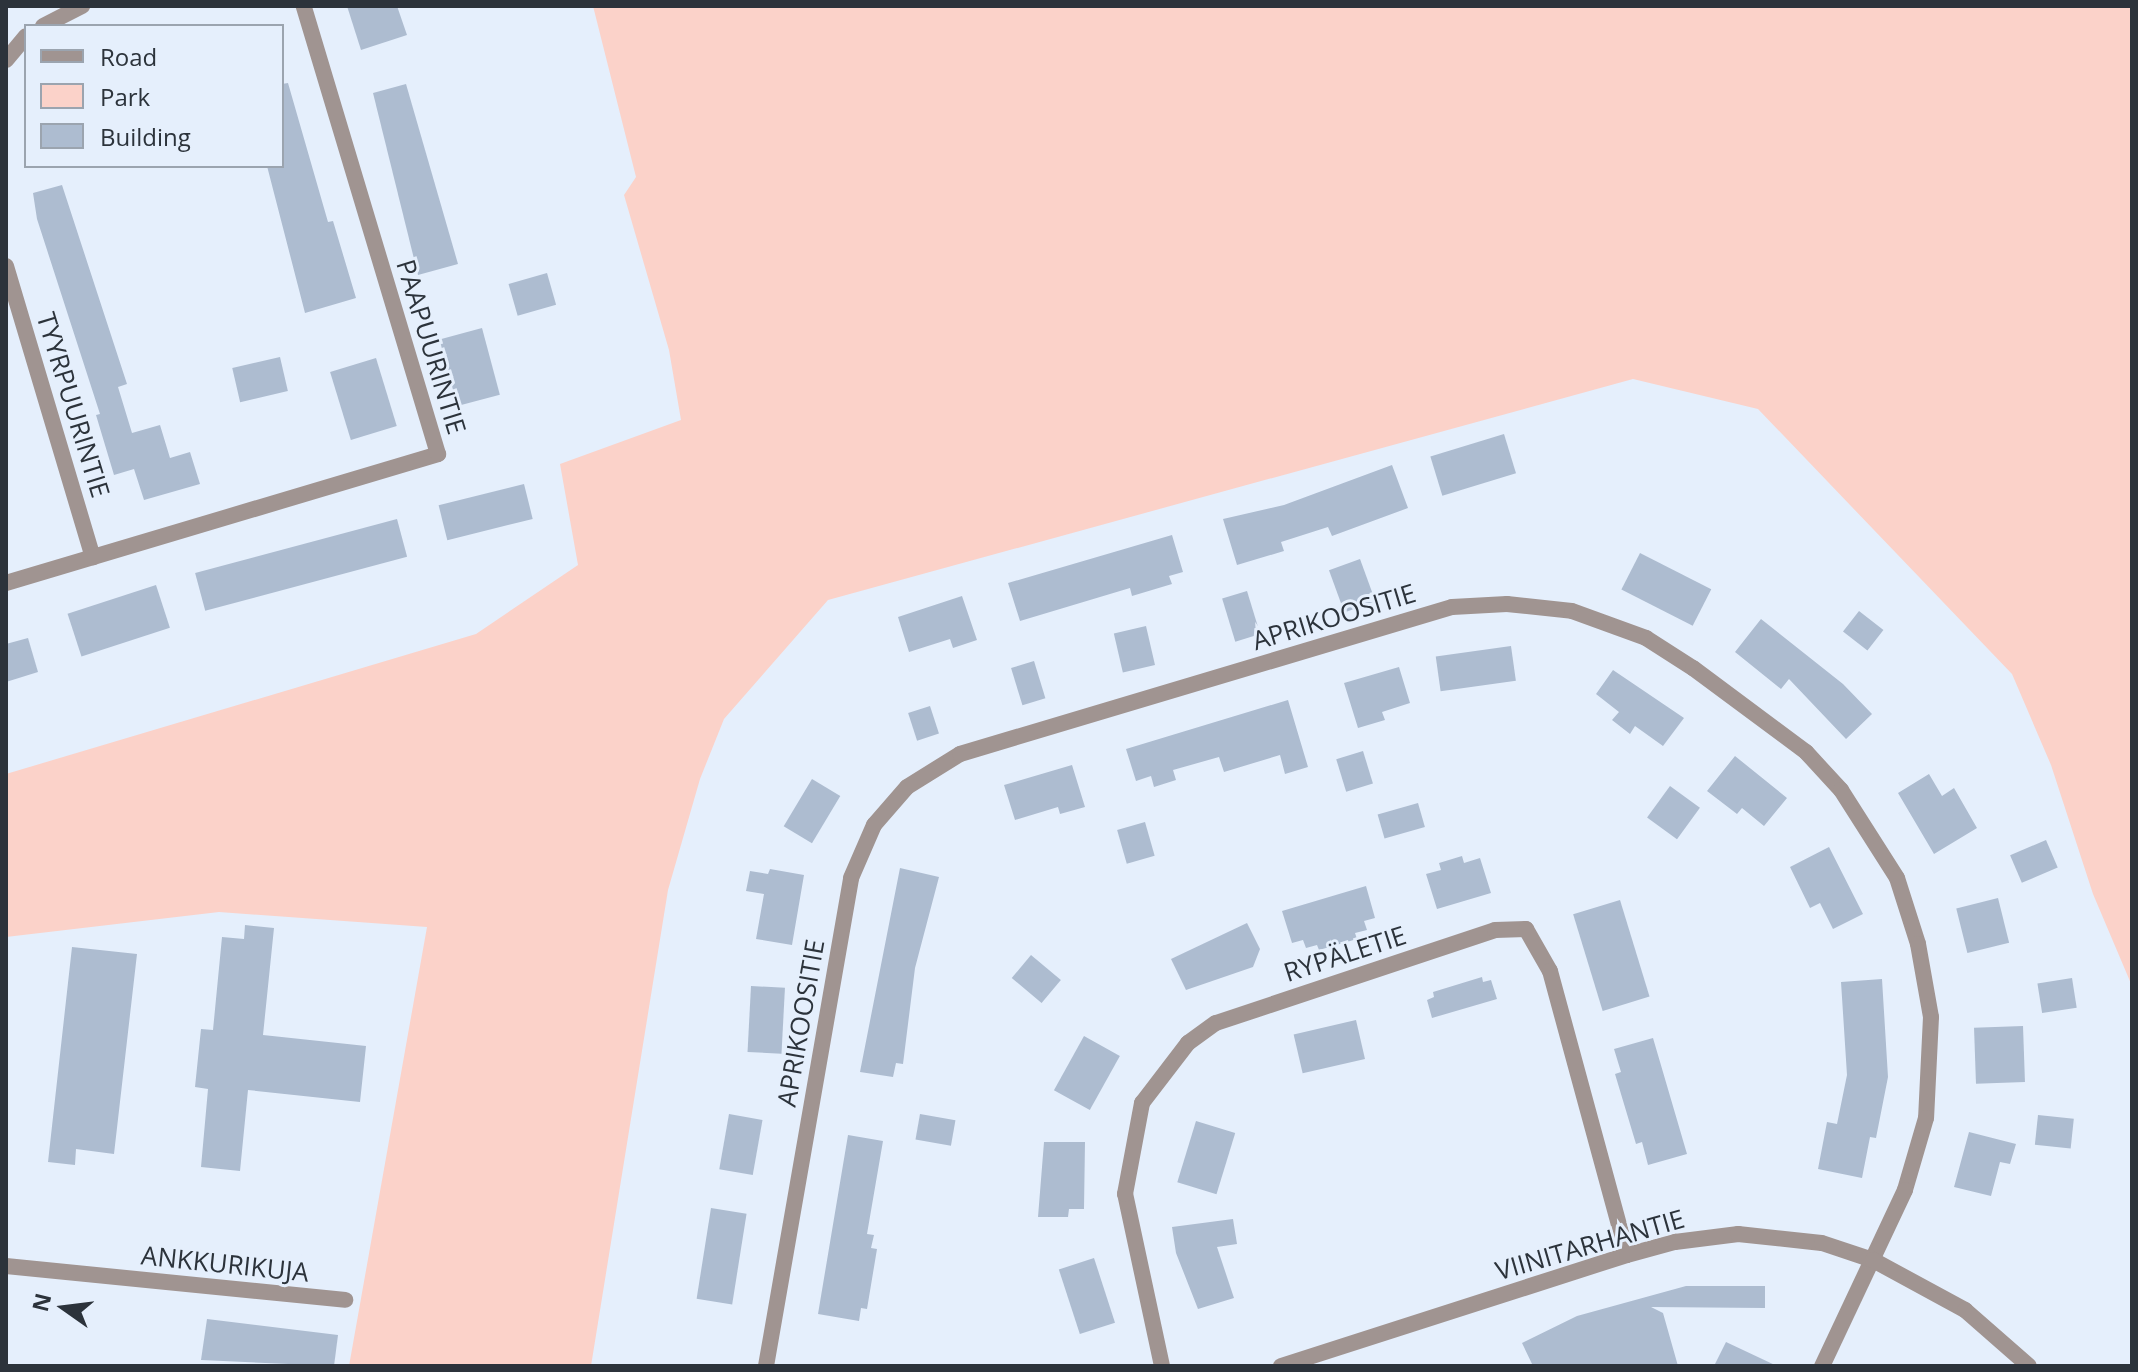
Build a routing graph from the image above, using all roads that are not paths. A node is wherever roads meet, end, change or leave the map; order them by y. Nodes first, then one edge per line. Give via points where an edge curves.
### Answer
1 (82, 6) edge
2 (304, 6) edge
3 (47, 24) edge
4 (24, 38) edge
5 (6, 60) edge
6 (6, 266) edge
7 (93, 557) junction
8 (6, 583) edge
9 (1627, 1255) junction
10 (1873, 1260) junction
11 (6, 1266) edge
12 (345, 1300) dead end
13 (766, 1366) edge
14 (1162, 1366) edge
15 (1281, 1366) edge
16 (1822, 1366) edge
17 (2029, 1366) edge

1 - 3 street
2 - 7 street, PAAPUURINTIE via 438,454
4 - 5 street
6 - 7 street, TYYRPUURINTIE
7 - 8 street, PAAPUURINTIE
9 - 10 street, VIINITARHANTIE via 1675,1242 1751,1234 1822,1243
9 - 14 street, RYPÄLETIE via 1550,971 1526,929 1495,930 1216,1023 1188,1043 1142,1103 1125,1194
9 - 15 street, VIINITARHANTIE
10 - 13 street, APRIKOOSITIE via 1905,1190 1926,1118 1931,1017 1918,944 1897,878 1841,790 1795,744 1646,638 1572,611 1507,604 1452,607 960,754 907,787 874,825 851,878
10 - 16 street, APRIKOOSITIE
10 - 17 street, VIINITARHANTIE via 1965,1310
11 - 12 street, ANKKURIKUJA

